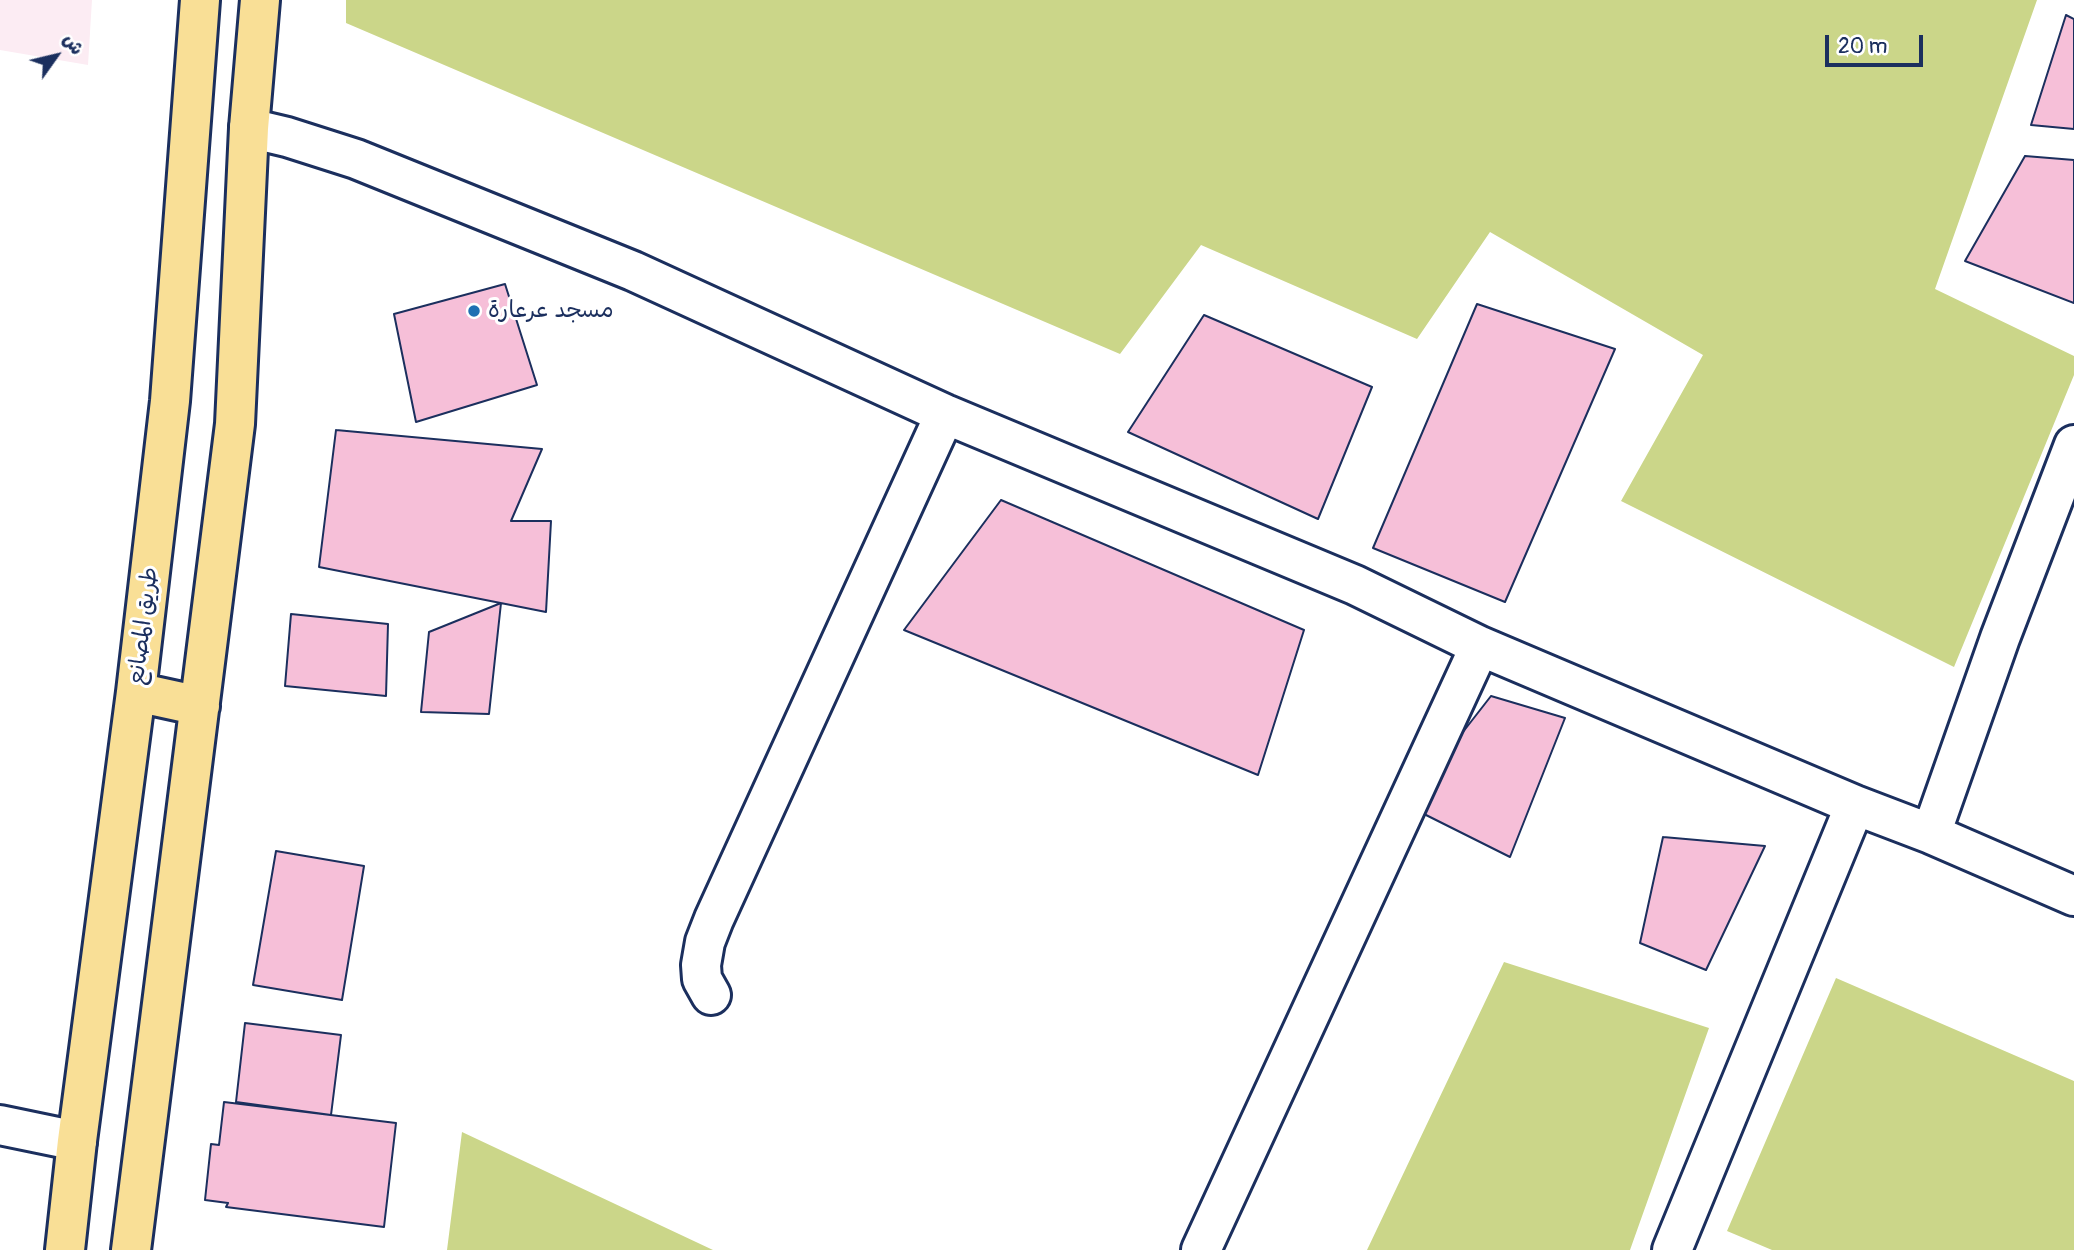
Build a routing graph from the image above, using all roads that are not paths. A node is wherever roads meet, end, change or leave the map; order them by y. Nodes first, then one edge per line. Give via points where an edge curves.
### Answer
1 (200, 0) edge
2 (260, 0) edge
3 (249, 128) junction
4 (945, 414) junction
5 (2074, 445) edge
6 (1480, 646) junction
7 (136, 692) junction
8 (200, 706) junction
9 (1855, 805) junction
10 (1931, 834) junction
11 (2074, 896) edge
12 (711, 995) dead end
13 (0, 1125) edge
14 (77, 1141) junction
15 (65, 1250) edge
16 (131, 1250) edge
17 (1201, 1250) edge
18 (1672, 1250) edge

1 - 7 main road, طريق المصانع via 170,401
2 - 3 main road
3 - 4 street via 356,159 633,271
3 - 8 main road via 235,424
4 - 6 street via 1355,585
4 - 12 street via 705,942 702,979
5 - 10 street
6 - 9 street
6 - 17 street
7 - 8 main road
7 - 14 main road, طريق المصانع
8 - 16 main road
9 - 10 street
9 - 18 street
10 - 11 street
13 - 14 street
14 - 15 main road, طريق المصانع

